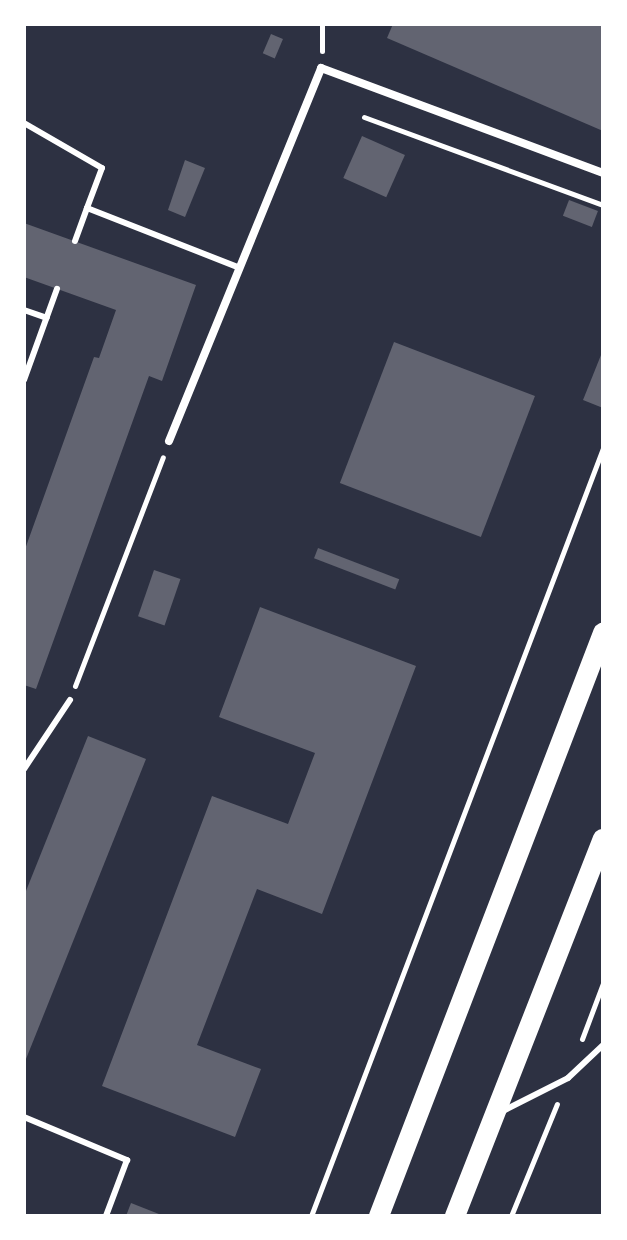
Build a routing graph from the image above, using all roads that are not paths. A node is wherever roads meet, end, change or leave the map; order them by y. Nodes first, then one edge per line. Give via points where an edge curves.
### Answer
1 (24, 123) edge
2 (603, 173) edge
3 (87, 208) junction
4 (75, 241) dead end
5 (240, 268) junction
6 (57, 289) dead end
7 (24, 310) edge
8 (47, 318) junction
9 (24, 380) edge
10 (169, 441) road end
11 (603, 633) edge
12 (70, 700) road end
13 (24, 769) edge
14 (603, 839) edge
15 (603, 1045) edge
16 (495, 1115) junction
17 (24, 1117) edge
18 (106, 1216) edge
19 (379, 1216) edge
20 (455, 1216) edge

1 - 3 lane via 102,168
2 - 5 street via 321,68
3 - 4 lane
3 - 5 lane
5 - 10 street
6 - 8 lane
7 - 8 lane
8 - 9 lane
11 - 19 main road
12 - 13 lane
14 - 16 main road
15 - 16 lane via 568,1078
16 - 20 main road
17 - 18 lane via 127,1160

